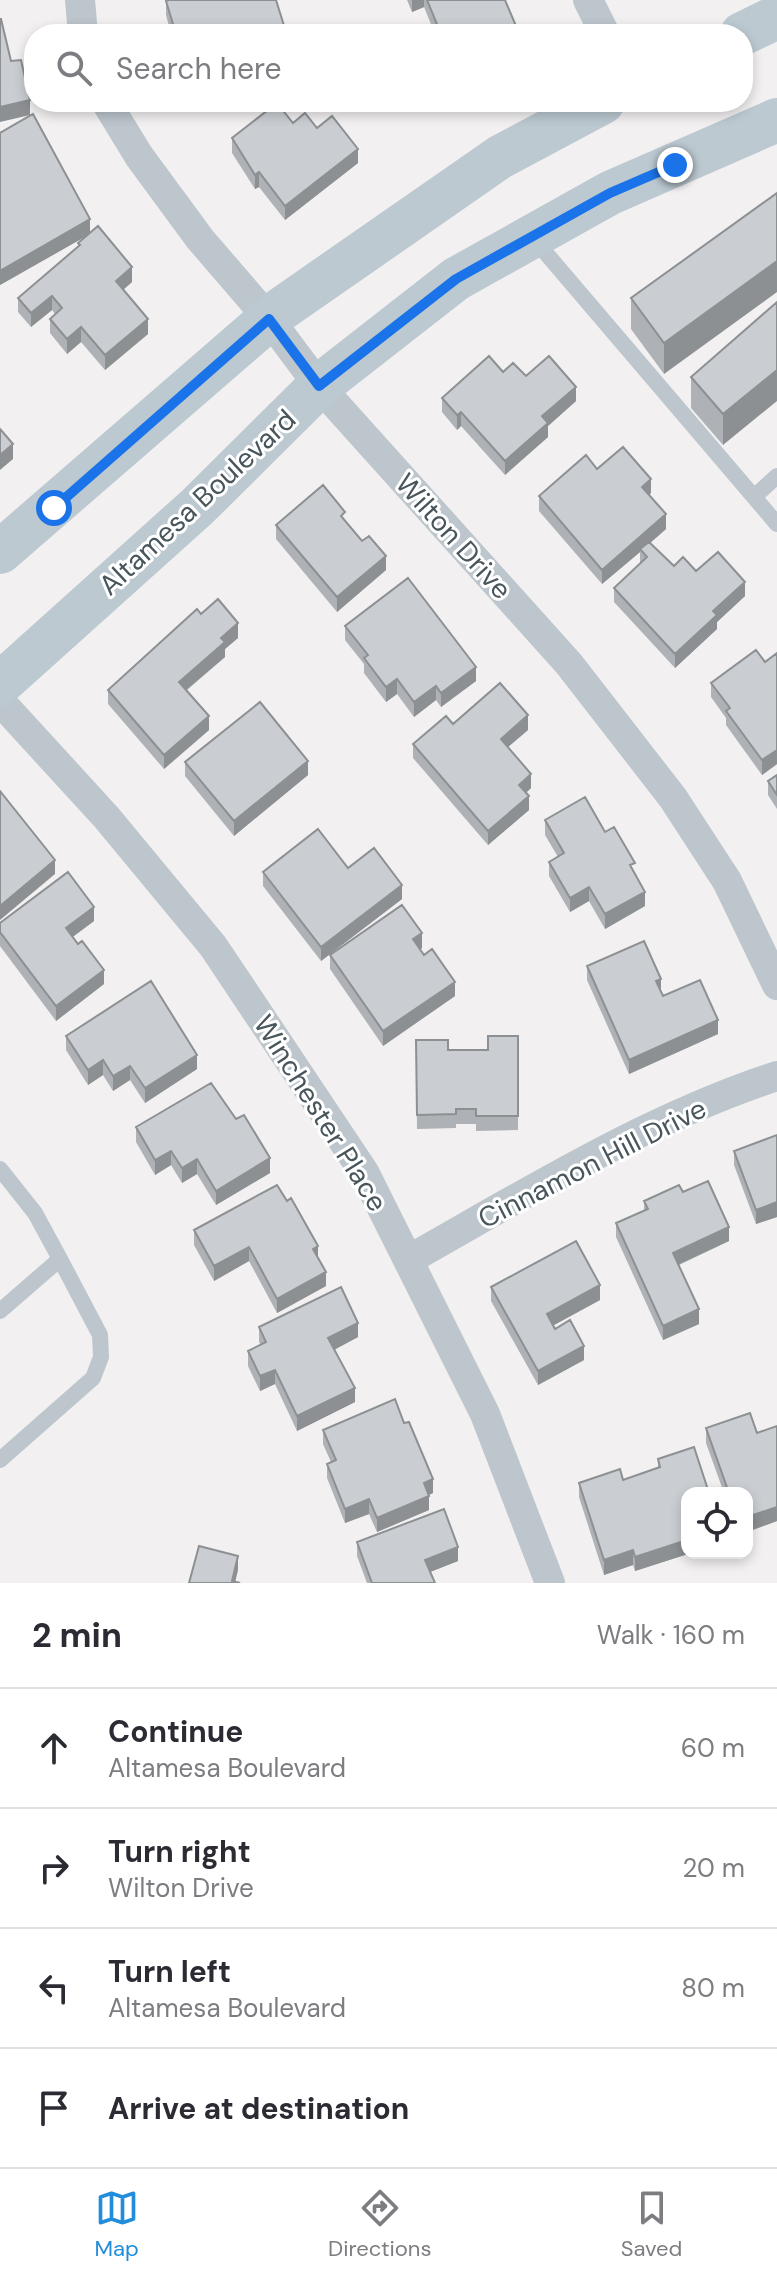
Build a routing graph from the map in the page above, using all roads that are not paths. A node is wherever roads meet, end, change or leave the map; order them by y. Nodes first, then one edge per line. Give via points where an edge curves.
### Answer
1 (80, 0) edge
2 (588, 0) edge
3 (777, 17) edge
4 (82, 24) edge
5 (600, 24) edge
6 (753, 29) edge
7 (112, 112) edge
8 (584, 112) edge
9 (776, 124) edge
10 (532, 237) junction
11 (269, 319) junction
12 (319, 386) junction
13 (777, 476) edge
14 (754, 497) junction
15 (777, 524) edge
16 (0, 552) edge
17 (0, 684) edge
18 (0, 701) edge
19 (777, 985) edge
20 (777, 1076) edge
21 (0, 1169) edge
22 (60, 1259) junction
23 (410, 1259) junction
24 (0, 1311) edge
25 (0, 1460) edge
26 (550, 1583) edge

1 - 4 street
2 - 5 street
3 - 6 main road
7 - 11 street, Wilton Drive via 200,239
8 - 11 main road via 500,157
9 - 10 main road, Altamesa Boulevard via 610,193
10 - 12 main road, Altamesa Boulevard via 456,279
10 - 14 lane
11 - 12 street, Wilton Drive
11 - 16 main road
12 - 17 main road, Altamesa Boulevard via 197,507
12 - 19 street, Wilton Drive via 569,664 673,798 727,881
13 - 14 lane
14 - 15 lane
18 - 23 street, Winchester Place via 213,946 364,1172
20 - 23 street, Cinnamon Hill Drive via 674,1118
21 - 22 lane via 35,1213
22 - 24 lane
22 - 25 lane via 100,1335 101,1357 93,1378
23 - 26 street, Winchester Place via 485,1414

